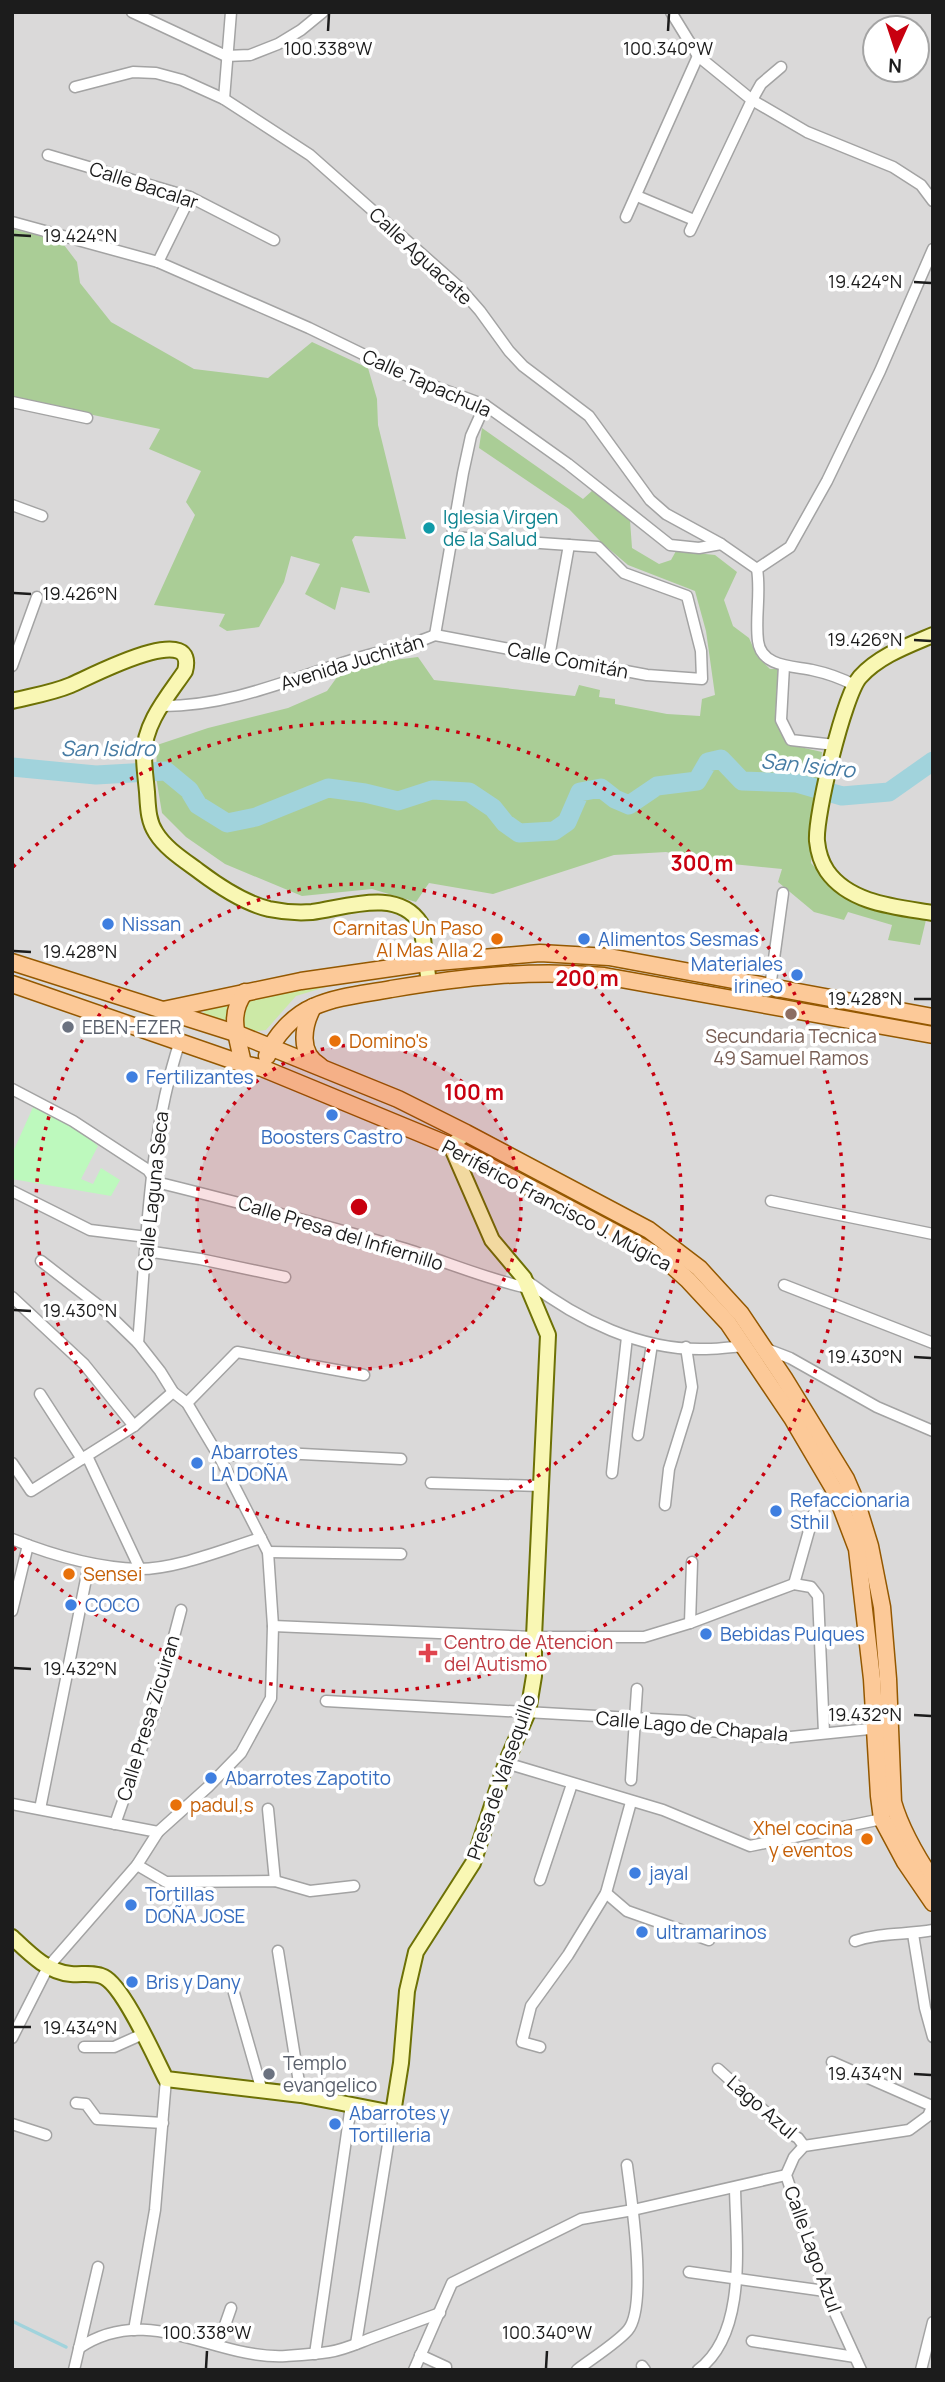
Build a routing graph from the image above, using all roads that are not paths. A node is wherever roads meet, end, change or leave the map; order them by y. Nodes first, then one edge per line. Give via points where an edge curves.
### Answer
1 (132, 12) edge
2 (231, 12) edge
3 (323, 12) edge
4 (671, 12) edge
5 (226, 56) junction
6 (698, 56) junction
7 (781, 67) dead end
8 (75, 87) dead end
9 (224, 99) junction
10 (752, 100) junction
11 (48, 155) dead end
12 (637, 196) junction
13 (190, 197) junction
14 (933, 201) edge
15 (626, 217) dead end
16 (694, 220) junction
17 (12, 222) edge
18 (691, 231) dead end
19 (274, 240) dead end
20 (933, 249) edge
21 (158, 262) junction
22 (12, 402) edge
23 (485, 405) junction
24 (87, 418) dead end
25 (12, 505) edge
26 (42, 516) dead end
27 (452, 537) junction
28 (721, 544) junction
29 (569, 545) junction
30 (757, 569) junction
31 (37, 597) dead end
32 (435, 635) junction
33 (933, 635) edge
34 (549, 657) junction
35 (12, 666) edge
36 (784, 666) junction
37 (854, 685) junction
38 (12, 701) edge
39 (160, 706) junction
40 (834, 749) junction
41 (783, 893) dead end
42 (933, 913) edge
43 (12, 962) edge
44 (426, 963) junction
45 (429, 983) junction
46 (12, 984) edge
47 (770, 988) junction
48 (245, 992) junction
49 (313, 1007) junction
50 (162, 1010) junction
51 (933, 1017) edge
52 (132, 1024) junction
53 (238, 1034) junction
54 (933, 1035) edge
55 (180, 1041) junction
56 (270, 1046) junction
57 (243, 1064) junction
58 (262, 1068) junction
59 (329, 1070) junction
60 (12, 1089) edge
61 (466, 1133) junction
62 (451, 1146) junction
63 (152, 1179) junction
64 (12, 1191) edge
65 (771, 1201) dead end
66 (933, 1234) edge
67 (147, 1237) junction
68 (146, 1251) junction
69 (41, 1261) dead end
70 (285, 1277) dead end
71 (526, 1283) junction
72 (783, 1284) dead end
73 (12, 1297) edge
74 (627, 1337) junction
75 (138, 1343) junction
76 (933, 1343) edge
77 (652, 1344) junction
78 (744, 1346) junction
79 (685, 1347) junction
80 (763, 1348) junction
81 (364, 1375) dead end
82 (173, 1392) junction
83 (40, 1394) dead end
84 (187, 1403) junction
85 (134, 1426) junction
86 (933, 1431) edge
87 (638, 1436) dead end
88 (218, 1456) junction
89 (84, 1457) junction
90 (401, 1459) dead end
91 (12, 1463) edge
92 (612, 1473) dead end
93 (16, 1474) edge
94 (431, 1483) dead end
95 (541, 1486) junction
96 (665, 1505) dead end
97 (814, 1513) dead end
98 (261, 1538) junction
99 (12, 1539) edge
100 (28, 1545) junction
101 (268, 1552) junction
102 (401, 1554) dead end
103 (692, 1562) dead end
104 (89, 1564) junction
105 (141, 1569) junction
106 (794, 1584) junction
107 (181, 1610) dead end
108 (12, 1611) edge
109 (690, 1623) junction
110 (273, 1626) junction
111 (534, 1637) junction
112 (637, 1689) dead end
113 (326, 1701) dead end
114 (528, 1712) junction
115 (635, 1719) junction
116 (882, 1728) junction
117 (824, 1733) junction
118 (506, 1763) junction
119 (631, 1780) dead end
120 (572, 1784) junction
121 (631, 1802) junction
122 (12, 1804) edge
123 (40, 1809) junction
124 (268, 1809) dead end
125 (882, 1819) junction
126 (115, 1824) junction
127 (158, 1832) junction
128 (136, 1865) junction
129 (931, 1876) edge
130 (540, 1880) dead end
131 (275, 1881) junction
132 (354, 1886) dead end
133 (606, 1893) junction
134 (933, 1903) edge
135 (933, 1930) edge
136 (913, 1934) junction
137 (12, 1937) edge
138 (709, 1940) dead end
139 (855, 1941) dead end
140 (278, 1951) dead end
141 (48, 1967) junction
142 (234, 1993) dead end
143 (143, 2034) junction
144 (933, 2037) edge
145 (12, 2038) edge
146 (84, 2047) dead end
147 (540, 2048) dead end
148 (832, 2062) dead end
149 (718, 2069) dead end
150 (166, 2079) junction
151 (262, 2091) junction
152 (301, 2095) junction
153 (76, 2103) dead end
154 (351, 2105) junction
155 (932, 2106) edge
156 (393, 2113) junction
157 (163, 2123) junction
158 (12, 2124) edge
159 (46, 2135) dead end
160 (804, 2146) junction
161 (627, 2165) dead end
162 (786, 2175) junction
163 (735, 2188) junction
164 (633, 2210) junction
165 (98, 2267) dead end
166 (689, 2272) dead end
167 (736, 2277) junction
168 (825, 2291) junction
169 (231, 2308) dead end
170 (440, 2314) junction
171 (933, 2322) edge
172 (134, 2330) junction
173 (752, 2341) dead end
174 (356, 2344) junction
175 (218, 2345) junction
176 (79, 2348) junction
177 (315, 2354) junction
178 (420, 2355) junction
179 (855, 2357) junction
180 (74, 2370) edge
181 (414, 2370) edge
182 (446, 2370) edge
183 (577, 2370) edge
184 (698, 2370) edge
185 (861, 2370) edge
186 (921, 2370) edge

1 - 5 street
2 - 5 street
3 - 5 street via 278,44 250,55
4 - 6 street
5 - 9 street
6 - 10 street
6 - 12 street
7 - 10 street via 761,83
8 - 9 street, Calle Aguacate via 133,72 156,73
9 - 28 street, Calle Aguacate via 310,155 459,287 523,366 589,416 650,500
10 - 14 street via 807,132 892,167 921,186
10 - 16 street
11 - 13 street, Calle Bacalar
12 - 15 street
12 - 16 street
13 - 19 street, Calle Bacalar
13 - 21 street
16 - 18 street
17 - 21 street, Calle Tapachula
20 - 30 street via 827,481 790,547
21 - 23 street, Calle Tapachula via 412,378
22 - 24 street
23 - 27 street, Avenida Juchitán via 471,436
23 - 28 street, Calle Tapachula via 670,545 699,548
25 - 26 street
27 - 29 street
27 - 32 street, Avenida Juchitán
28 - 30 street
29 - 34 street
29 - 34 street, Calle Comitán via 598,547 624,573 687,596 701,651 702,679 647,675
30 - 36 street via 758,644 765,655
31 - 35 street
32 - 34 street, Calle Comitán
32 - 39 street, Avenida Juchitán via 245,694 187,706
33 - 37 street via 883,657
36 - 37 street
36 - 40 street via 781,720 791,740
37 - 40 street
38 - 39 street via 73,685 130,657 178,650 186,671
39 - 44 street via 146,737 144,755 150,823 168,847 208,878 250,903 270,909 310,912 363,902 404,909 421,924
40 - 42 street via 817,839 827,871 857,895
41 - 47 street
43 - 50 main road, Periférico Francisco J. Múgica
44 - 45 street
44 - 47 main road via 540,953 609,957
44 - 48 main road
45 - 49 main road via 337,998
45 - 54 main road via 528,972 604,975
46 - 52 main road, Periférico Francisco J. Múgica
47 - 51 main road
48 - 50 main road
48 - 53 main road via 234,1017
49 - 56 main road via 291,1021
49 - 59 main road via 305,1025 305,1045 314,1062
50 - 52 main road
50 - 53 main road, Periférico Francisco J. Múgica
52 - 55 main road, Periférico Francisco J. Múgica
53 - 56 main road, Periférico Francisco J. Múgica
53 - 57 main road
55 - 57 main road, Periférico Francisco J. Múgica
55 - 63 street, Calle Laguna Seca via 155,1140
56 - 58 main road
56 - 59 main road, Periférico Francisco J. Múgica
57 - 58 main road, Periférico Francisco J. Múgica
58 - 62 main road, Periférico Francisco J. Múgica
59 - 61 main road, Periférico Francisco J. Múgica
60 - 63 street, Calle Presa del Infiernillo via 72,1121 148,1170
61 - 62 street
61 - 80 main road, Periférico Francisco J. Múgica via 649,1230 677,1250 721,1290
62 - 71 street, Presa de Valsequillo via 492,1240
62 - 78 main road, Periférico Francisco J. Múgica via 669,1263 728,1323
63 - 67 street, Calle Laguna Seca
63 - 71 street, Calle Presa del Infiernillo via 410,1250 482,1276
64 - 67 street via 90,1230
65 - 66 street
67 - 68 street, Calle Laguna Seca
68 - 70 street
68 - 75 street, Calle Laguna Seca
69 - 75 street
71 - 74 street, Calle Presa del Infiernillo via 566,1309
71 - 95 street, Presa de Valsequillo via 548,1335
72 - 76 street
73 - 85 street via 84,1364
74 - 77 street, Calle Presa del Infiernillo
74 - 92 street
75 - 82 street
77 - 79 street, Calle Presa del Infiernillo
77 - 87 street
78 - 79 street, Calle Presa del Infiernillo
78 - 116 main road, Periférico Francisco J. Múgica via 835,1491 856,1549
79 - 96 street via 692,1387
80 - 86 street
80 - 116 main road, Periférico Francisco J. Múgica via 846,1479 858,1507 881,1607 888,1679
81 - 84 street via 237,1352
82 - 84 street
82 - 85 street
83 - 89 street
84 - 88 street
85 - 89 street
88 - 90 street via 294,1453
88 - 98 street
89 - 93 street via 31,1491
89 - 105 street
91 - 93 street
94 - 95 street
95 - 111 street, Presa de Valsequillo
97 - 106 street
98 - 101 street
98 - 105 street
99 - 100 street
100 - 104 street
100 - 108 street
101 - 102 street
101 - 110 street
103 - 109 street
104 - 105 street
104 - 123 street
106 - 109 street
106 - 117 street via 811,1587 818,1596
107 - 126 street, Calle Presa Zicuiran via 153,1716
109 - 111 street via 645,1637
110 - 111 street
110 - 127 street via 271,1698 241,1753
111 - 114 street, Presa de Valsequillo
112 - 115 street
113 - 114 street, Calle Lago de Chapala
114 - 115 street, Calle Lago de Chapala
114 - 118 street, Presa de Valsequillo
115 - 117 street, Calle Lago de Chapala via 686,1721 710,1731 781,1738
115 - 119 street
116 - 117 street, Calle Lago de Chapala
116 - 125 main road, Periférico Francisco J. Múgica
116 - 129 main road, Periférico Francisco J. Múgica via 897,1816
118 - 120 street
118 - 156 street, Presa de Valsequillo via 472,1863 416,1952
120 - 121 street
120 - 130 street
121 - 125 street via 663,1810 750,1846
121 - 133 street
122 - 123 street
123 - 126 street
124 - 131 street
125 - 134 main road, Periférico Francisco J. Múgica
126 - 127 street
127 - 128 street
128 - 131 street via 166,1882
128 - 141 street
131 - 132 street via 310,1891
133 - 138 street via 627,1911
133 - 147 street via 531,2006 522,2042
135 - 136 street
136 - 139 street
136 - 144 street
137 - 141 street
140 - 152 street
141 - 143 street via 106,1978
141 - 145 street
142 - 151 street
143 - 146 street via 114,2047
143 - 150 street
148 - 155 street
149 - 160 street, Lago Azul
150 - 151 street
150 - 157 street
151 - 152 street
152 - 154 street
153 - 157 street via 86,2104 97,2119
154 - 156 street
154 - 177 street
155 - 160 street via 929,2116 909,2130
156 - 174 street, Presa de Valsequillo
157 - 172 street via 155,2210
158 - 159 street
160 - 162 street, Calle Lago Azul
161 - 164 street
162 - 163 street
162 - 168 street, Calle Lago Azul
163 - 164 street
163 - 167 street
164 - 170 street via 581,2219 452,2283
164 - 183 street via 635,2314 628,2329
165 - 176 street
166 - 167 street
167 - 168 street
167 - 184 street via 729,2324 720,2344
168 - 179 street, Calle Lago Azul
169 - 175 street
170 - 174 street
170 - 178 street
171 - 186 street
172 - 175 street via 152,2329
172 - 176 street via 93,2339
173 - 179 street
174 - 177 street
175 - 177 street via 252,2354
176 - 180 street
178 - 181 street
178 - 182 street
179 - 185 street, Calle Lago Azul

